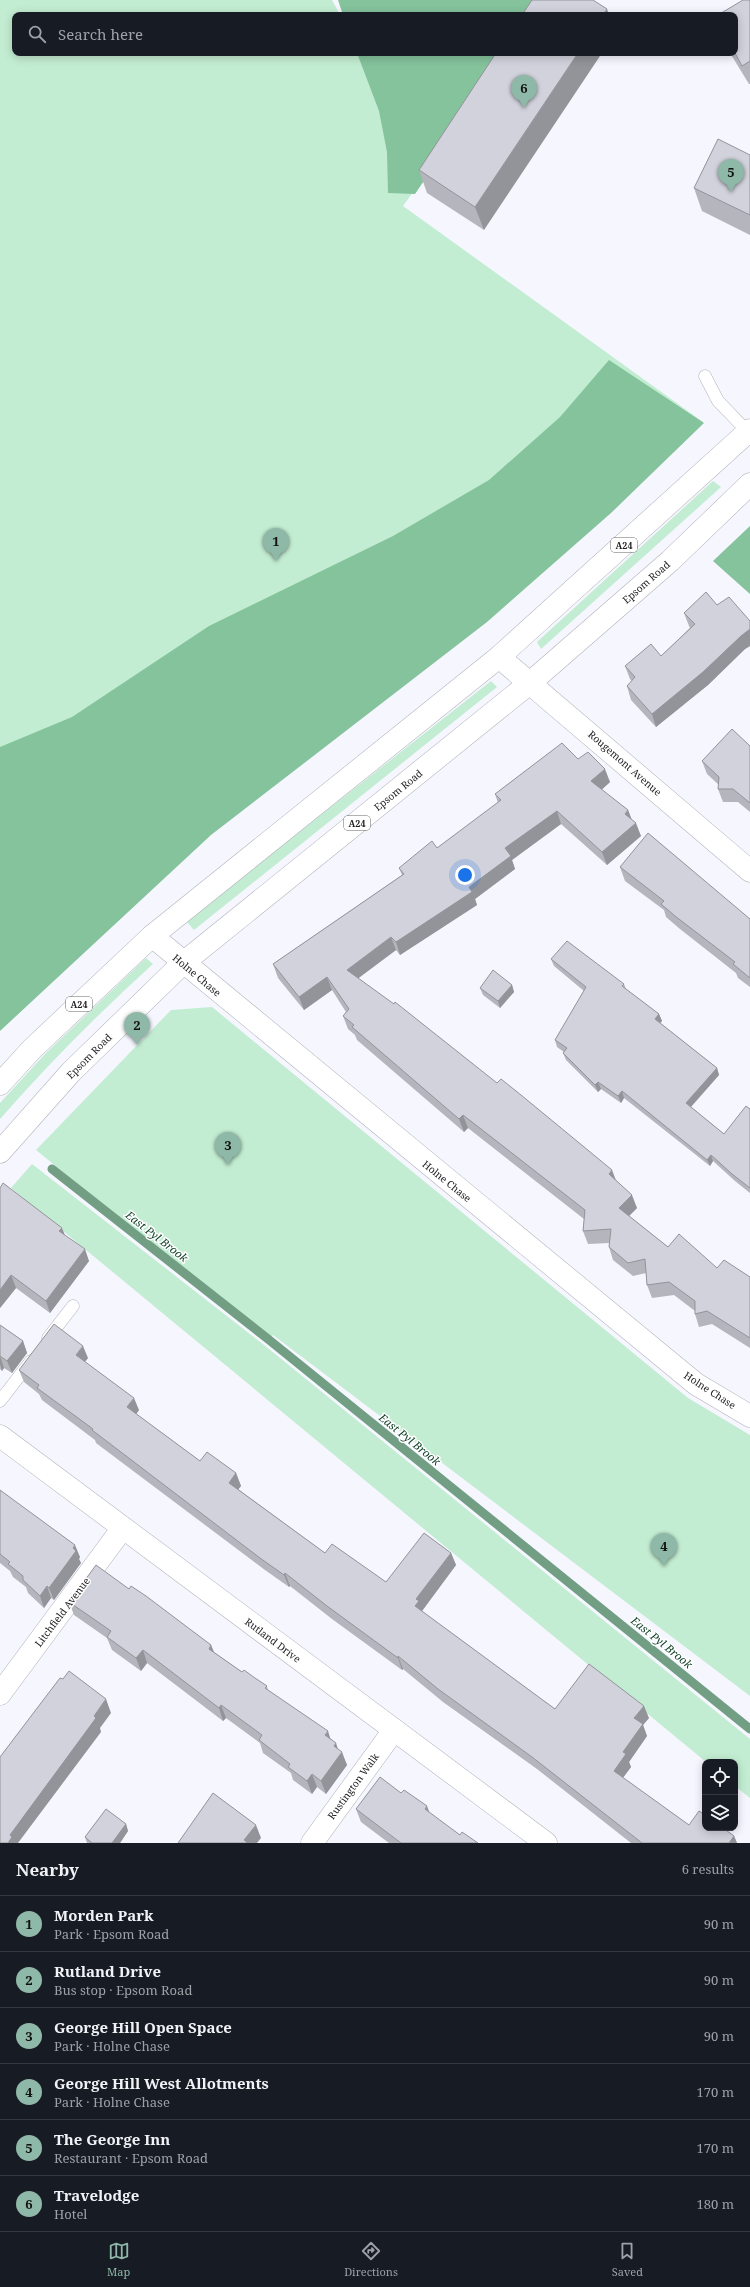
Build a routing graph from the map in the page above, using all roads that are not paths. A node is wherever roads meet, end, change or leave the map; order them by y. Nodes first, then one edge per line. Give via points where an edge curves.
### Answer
1 (705, 376) dead end
2 (749, 432) edge
3 (750, 484) edge
4 (499, 656) junction
5 (531, 682) junction
6 (750, 871) edge
7 (152, 936) junction
8 (183, 963) junction
9 (0, 1084) edge
10 (0, 1152) edge
11 (73, 1306) dead end
12 (0, 1401) edge
13 (750, 1416) edge
14 (0, 1436) edge
15 (122, 1528) junction
16 (0, 1694) edge
17 (394, 1730) junction
18 (312, 1843) edge
19 (546, 1843) edge

1 - 2 lane via 718,401
2 - 4 main road, A24
3 - 5 main road, Epsom Road / A24 via 670,561
4 - 5 main road, Rougemont Avenue
4 - 7 main road, A24
5 - 6 main road, Rougemont Avenue
5 - 8 main road, Epsom Road / A24
7 - 8 main road, Holne Chase
7 - 9 main road, A24 via 32,1049
8 - 10 main road, Epsom Road / A24 via 71,1072
8 - 13 main road, Holne Chase via 696,1384
11 - 12 lane
14 - 15 main road, Rutland Drive
15 - 16 main road, Litchfield Avenue
15 - 17 main road, Rutland Drive
17 - 18 main road, Rustington Walk
17 - 19 main road, Rutland Drive

